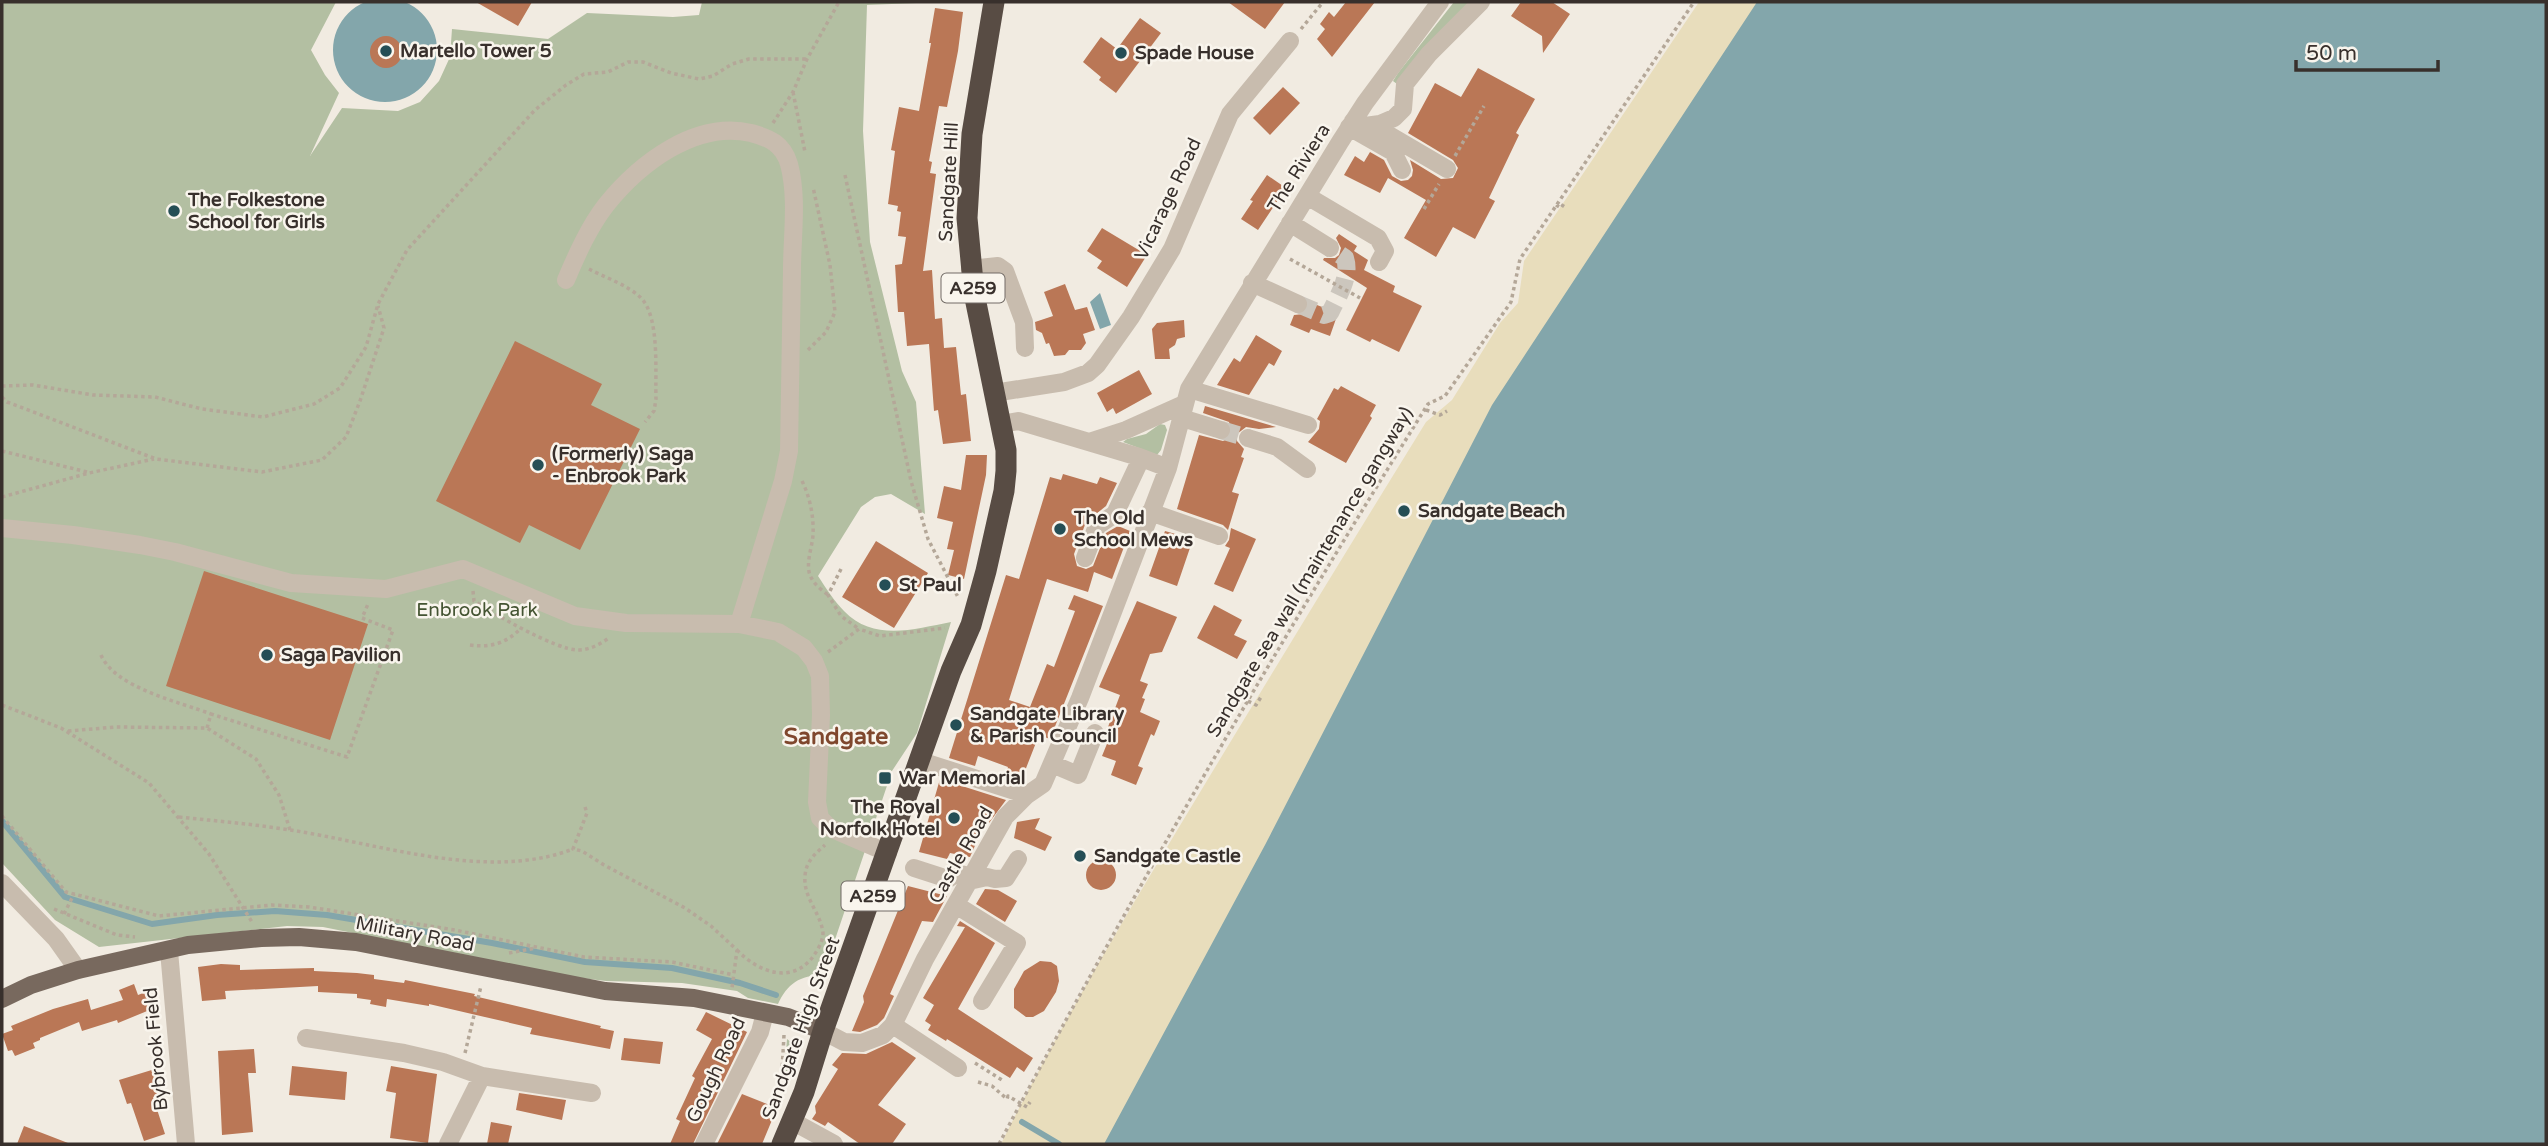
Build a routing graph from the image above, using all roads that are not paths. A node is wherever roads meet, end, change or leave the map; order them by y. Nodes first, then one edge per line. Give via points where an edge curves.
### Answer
1 (994, 2) edge
2 (1440, 2) edge
3 (1481, 2) edge
4 (1290, 41) road end
5 (1351, 124) junction
6 (1380, 124) junction
7 (1447, 169) dead end
8 (1402, 170) dead end
9 (1307, 196) junction
10 (1290, 223) junction
11 (1330, 248) tunnel mouth
12 (1379, 262) dead end
13 (971, 269) junction
14 (566, 280) dead end
15 (1252, 283) junction
16 (1298, 304) tunnel mouth
17 (1026, 348) dead end
18 (994, 393) junction
19 (1185, 403) junction
20 (1001, 424) junction
21 (1308, 425) dead end
22 (1221, 430) tunnel mouth
23 (1248, 438) tunnel mouth
24 (1089, 442) junction
25 (1139, 457) junction
26 (1168, 468) junction
27 (1307, 469) dead end
28 (1150, 512) junction
29 (2, 528) edge
30 (1219, 536) dead end
31 (1085, 558) dead end
32 (986, 571) joint
33 (739, 624) junction
34 (1096, 733) dead end
35 (921, 761) junction
36 (1052, 764) junction
37 (1027, 795) junction
38 (888, 853) junction
39 (1018, 859) dead end
40 (914, 868) dead end
41 (970, 879) junction
42 (2, 883) edge
43 (956, 905) junction
44 (169, 951) junction
45 (78, 970) junction
46 (2, 999) edge
47 (982, 1001) dead end
48 (765, 1013) junction
49 (893, 1025) junction
50 (823, 1031) junction
51 (306, 1038) dead end
52 (957, 1068) dead end
53 (482, 1076) junction
54 (592, 1093) dead end
55 (792, 1121) junction
56 (186, 1144) edge
57 (448, 1144) edge
58 (704, 1144) edge
59 (782, 1144) edge
60 (834, 1144) edge

1 - 13 highway, Sandgate Hill / A259 via 972,134 967,218
2 - 5 street
3 - 6 street via 1405,84 1403,109
4 - 18 street, Vicarage Road via 1230,114 1171,249 1097,365 1064,382
5 - 6 street, The Riviera
5 - 8 street via 1393,152
5 - 9 street, The Riviera
6 - 7 street via 1390,135
9 - 10 street, The Riviera
9 - 12 street via 1378,237 1385,251
10 - 11 street
10 - 15 street, The Riviera
13 - 17 street via 998,266 1005,271 1024,322
13 - 18 highway, Sandgate Hill / A259
14 - 33 street via 606,206 625,185 684,141 739,130 765,137 783,150 793,208 789,451
15 - 16 street
15 - 19 street, The Riviera
18 - 20 highway, Sandgate Hill / A259
19 - 21 street
19 - 22 street
19 - 24 street
19 - 26 street, Castle Road
20 - 24 street via 1018,421
20 - 32 highway, Sandgate Hill / A259 via 1006,450 1004,491
23 - 27 street via 1279,449
24 - 25 street
25 - 26 street
25 - 31 street via 1115,514 1097,526
26 - 28 street, Castle Road
28 - 30 street
28 - 36 street, Castle Road
29 - 33 street via 140,545 291,583 386,589 463,569 575,616 626,623
32 - 35 highway, Sandgate High Street / A259
33 - 38 street via 787,636 814,661 820,676 820,818 830,828
34 - 36 street via 1078,775
35 - 37 street
35 - 38 highway, Sandgate High Street / A259
36 - 37 street, Castle Road via 1043,784
37 - 41 street, Castle Road via 1004,817
38 - 50 highway, Sandgate High Street / A259
39 - 41 street via 1006,878
40 - 41 street via 948,879 957,873
41 - 43 street, Castle Road
42 - 45 street via 56,939
43 - 47 street via 1017,943
43 - 49 street, Castle Road
44 - 45 main road, Military Road
44 - 48 main road, Military Road via 261,938 356,942 591,988 694,998
44 - 56 street, Bybrook Field
45 - 46 main road, Military Road
48 - 50 main road, Military Road
48 - 58 street, Gough Road
49 - 50 street via 873,1041 862,1043 844,1042
49 - 52 street
50 - 55 highway, Sandgate High Street / A259
51 - 53 street via 404,1053
53 - 54 street
53 - 57 street
55 - 59 highway, Sandgate High Street / A259
55 - 60 street

